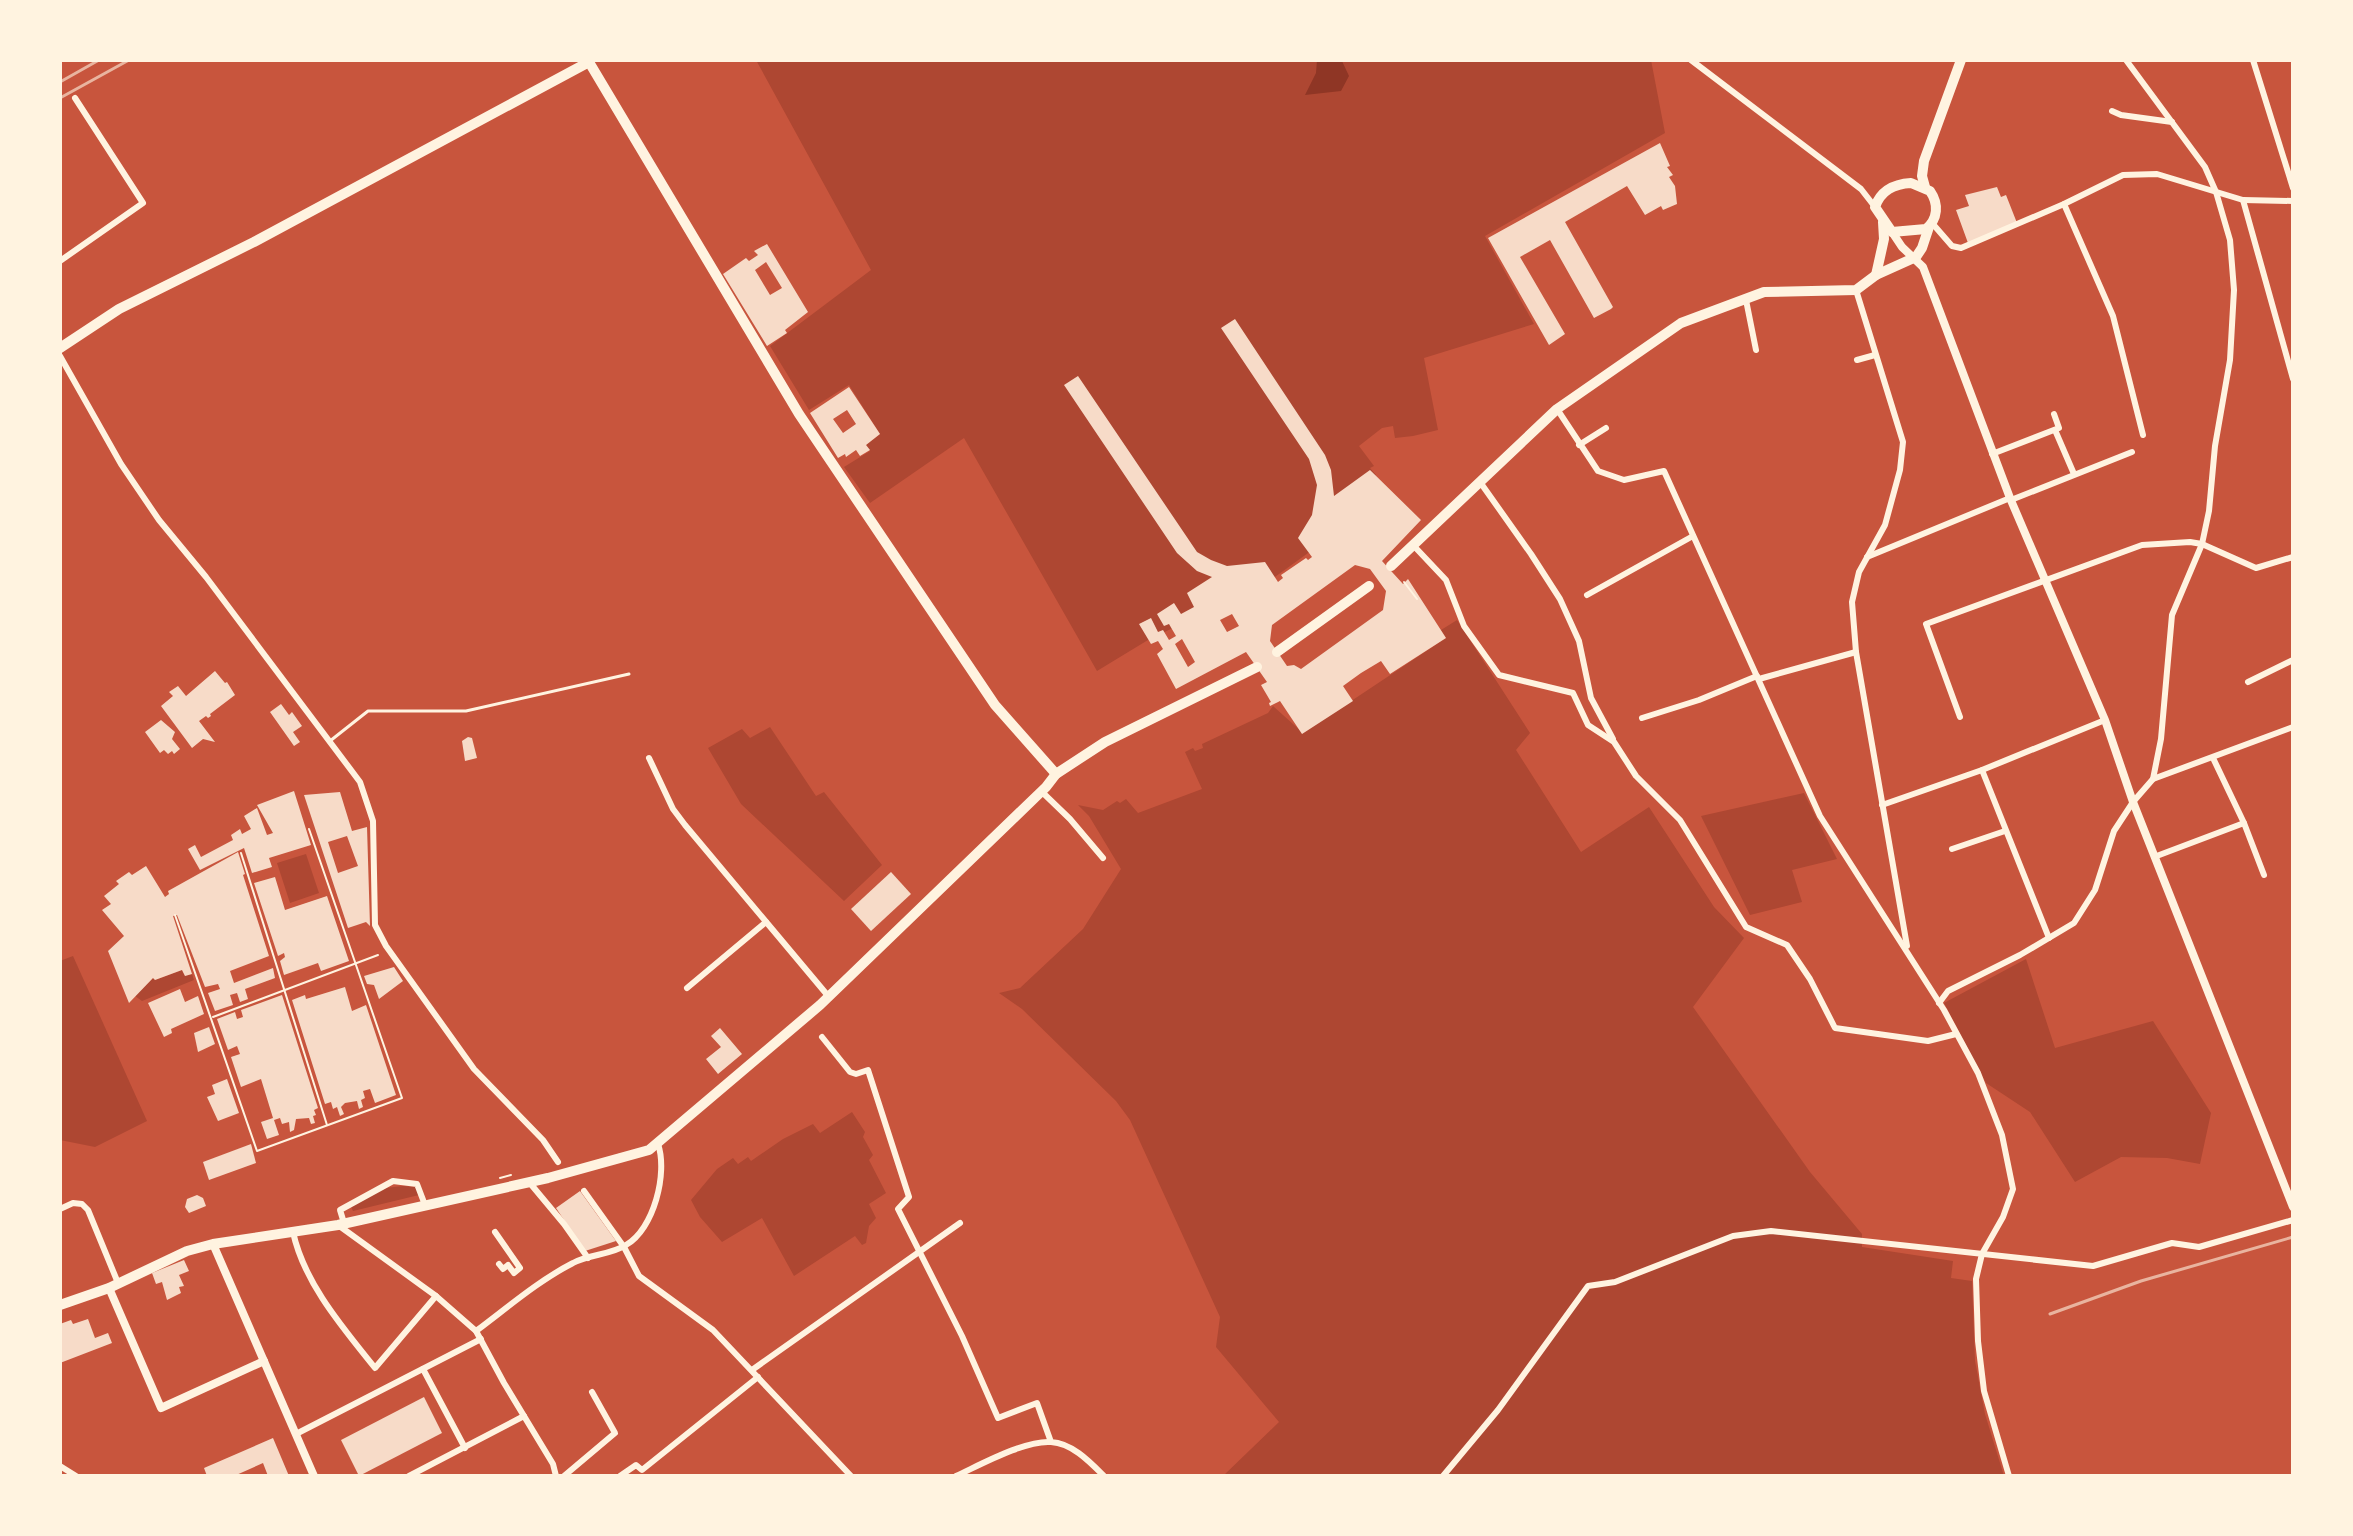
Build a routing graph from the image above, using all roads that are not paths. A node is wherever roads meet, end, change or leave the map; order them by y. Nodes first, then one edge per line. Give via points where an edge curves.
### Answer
1 (1691, 60) edge
2 (1961, 60) edge
3 (2126, 60) edge
4 (2253, 60) edge
5 (587, 62) edge
6 (75, 98) dead end
7 (2112, 111) dead end
8 (2172, 122) junction
9 (1924, 161) junction
10 (1905, 183) junction
11 (1925, 187) junction
12 (2293, 188) edge
13 (1861, 189) junction
14 (2216, 192) junction
15 (1883, 194) junction
16 (2243, 200) junction
17 (2293, 201) edge
18 (2064, 204) junction
19 (1875, 207) junction
20 (1883, 222) junction
21 (1930, 225) junction
22 (1892, 232) junction
23 (1916, 257) junction
24 (60, 261) edge
25 (1876, 275) junction
26 (1856, 290) junction
27 (1746, 300) junction
28 (60, 348) edge
29 (1756, 350) dead end
30 (1875, 355) junction
31 (60, 356) edge
32 (1857, 360) dead end
33 (2293, 379) edge
34 (1557, 409) junction
35 (2054, 414) dead end
36 (1606, 428) dead end
37 (2055, 430) junction
38 (2143, 435) dead end
39 (1579, 445) junction
40 (2132, 452) dead end
41 (1992, 454) junction
42 (2074, 474) junction
43 (1480, 482) junction
44 (2010, 499) junction
45 (1693, 536) junction
46 (2202, 544) junction
47 (1413, 545) junction
48 (1867, 557) junction
49 (2293, 557) edge
50 (1391, 566) dead end
51 (2046, 581) junction
52 (1369, 586) dead end
53 (1587, 595) dead end
54 (1277, 652) dead end
55 (1856, 652) junction
56 (2293, 660) edge
57 (1257, 667) dead end
58 (629, 674) dead end
59 (1758, 678) junction
60 (2248, 682) dead end
61 (1960, 717) dead end
62 (1642, 718) dead end
63 (2105, 720) junction
64 (2293, 727) edge
65 (330, 741) junction
66 (1614, 742) junction
67 (649, 758) dead end
68 (2213, 758) junction
69 (1982, 770) junction
70 (1056, 774) junction
71 (2153, 779) junction
72 (1041, 791) junction
73 (2133, 802) junction
74 (1882, 805) junction
75 (2244, 823) junction
76 (2005, 831) junction
77 (1952, 849) dead end
78 (2154, 857) junction
79 (1103, 858) dead end
80 (2264, 875) dead end
81 (766, 922) junction
82 (2049, 938) junction
83 (1907, 950) junction
84 (687, 988) dead end
85 (829, 997) junction
86 (1939, 1003) junction
87 (1956, 1034) junction
88 (822, 1037) dead end
89 (658, 1144) junction
90 (558, 1162) dead end
91 (529, 1182) junction
92 (584, 1191) dead end
93 (425, 1205) junction
94 (2293, 1207) edge
95 (60, 1209) edge
96 (2293, 1220) edge
97 (960, 1223) dead end
98 (341, 1224) junction
99 (293, 1232) junction
100 (495, 1232) dead end
101 (213, 1244) junction
102 (624, 1247) junction
103 (919, 1252) junction
104 (1982, 1254) junction
105 (588, 1258) junction
106 (499, 1264) dead end
107 (114, 1286) junction
108 (436, 1296) junction
109 (60, 1305) edge
110 (476, 1331) junction
111 (481, 1339) junction
112 (264, 1361) junction
113 (423, 1369) junction
114 (752, 1370) junction
115 (758, 1377) junction
116 (592, 1392) dead end
117 (524, 1416) junction
118 (296, 1434) junction
119 (1051, 1442) junction
120 (465, 1448) junction
121 (60, 1466) edge
122 (641, 1473) edge
123 (76, 1476) edge
124 (314, 1476) edge
125 (409, 1476) edge
126 (556, 1476) edge
127 (564, 1476) edge
128 (620, 1476) edge
129 (851, 1476) edge
130 (956, 1476) edge
131 (1104, 1476) edge
132 (1443, 1476) edge
133 (2009, 1476) edge

1 - 13 street
2 - 9 main road
3 - 8 street
4 - 12 street
5 - 28 main road via 119,309
5 - 70 main road via 799,414 995,705
6 - 24 street via 143,203
7 - 8 street
8 - 14 street
9 - 10 main road
9 - 11 main road
10 - 11 main road
10 - 15 main road
11 - 21 main road via 1937,204
13 - 15 street
13 - 19 street
14 - 16 street
14 - 18 street via 2157,174 2123,175
14 - 46 street via 2230,240 2234,290 2230,360
15 - 19 main road
16 - 17 street
16 - 33 street
18 - 21 street via 1961,248
18 - 38 street via 2113,316
19 - 20 main road
20 - 22 main road
20 - 25 main road
21 - 22 main road
21 - 23 main road
22 - 23 street
23 - 25 main road
23 - 41 street
25 - 26 main road
26 - 27 main road via 1764,292
26 - 30 street
27 - 29 street
27 - 34 main road via 1681,323
30 - 32 street
30 - 48 street via 1903,442 1888,514
31 - 65 street via 159,520
34 - 39 street
34 - 43 main road
35 - 37 street via 2059,428
36 - 39 street
37 - 41 street
37 - 42 street
39 - 45 street via 1598,471 1624,480 1664,471
40 - 42 street
41 - 44 street
42 - 44 street
43 - 47 main road
43 - 66 street via 1560,599 1579,641 1591,698
44 - 48 street
44 - 51 street
45 - 53 street
45 - 59 street
46 - 49 street via 2256,568
46 - 51 street via 2142,545
46 - 71 street via 2172,615
47 - 50 main road
47 - 66 street via 1446,580 1464,626 1499,675 1573,693 1588,725
48 - 55 street via 1852,602
51 - 61 street via 1926,624
51 - 63 street
52 - 54 main road
55 - 59 street
55 - 74 street
56 - 60 street
57 - 70 main road via 1105,742
58 - 65 lane via 466,711 368,711
59 - 62 street
59 - 83 street via 1820,816
63 - 69 street
63 - 73 street
64 - 68 street
65 - 90 street via 360,782 373,821 377,931 474,1069
66 - 87 street via 1636,776 1680,820 1746,927 1787,945 1835,1028 1928,1041
67 - 81 street via 673,809
68 - 71 street
68 - 75 street
69 - 74 street
69 - 76 street
70 - 72 main road
71 - 73 street
72 - 79 street
72 - 85 main road
73 - 78 street
73 - 82 street via 2114,831 2095,890 2074,923
74 - 83 street
75 - 78 street
75 - 80 street
76 - 77 street
76 - 82 street
78 - 94 street
81 - 84 street
81 - 85 street
82 - 86 street via 1948,991
83 - 86 street
85 - 89 main road
86 - 87 street
87 - 104 street via 2002,1135 2013,1189
88 - 103 street via 850,1072 868,1070 909,1197 898,1209
89 - 91 main road
89 - 102 street via 654,1212
91 - 93 main road
91 - 105 street
92 - 102 street
93 - 98 main road
93 - 98 street via 417,1184 393,1181 340,1210
95 - 107 street via 73,1203 88,1210
96 - 104 street via 2199,1247 2172,1243 2093,1266
97 - 103 street
98 - 99 main road
98 - 108 street
99 - 101 main road
99 - 108 street via 305,1270 375,1368
100 - 106 street via 520,1268 514,1273
101 - 107 main road
101 - 112 street
102 - 105 street
102 - 114 street via 639,1276 713,1330
103 - 114 street
103 - 119 street via 998,1418 1037,1403
104 - 132 street via 1771,1231 1733,1236 1615,1282 1588,1286
104 - 133 street via 1976,1279 1982,1378
105 - 110 street via 530,1287
107 - 109 main road
107 - 112 street via 161,1408
108 - 110 street
110 - 111 street
111 - 113 street
111 - 117 street
112 - 118 street
113 - 118 street
113 - 120 street
114 - 115 street
115 - 122 street
115 - 129 street
116 - 127 street via 615,1433
117 - 120 street
117 - 126 street
118 - 124 street
119 - 130 street via 1028,1445
119 - 131 street via 1070,1448
120 - 125 street
121 - 123 street
122 - 128 street via 636,1465

